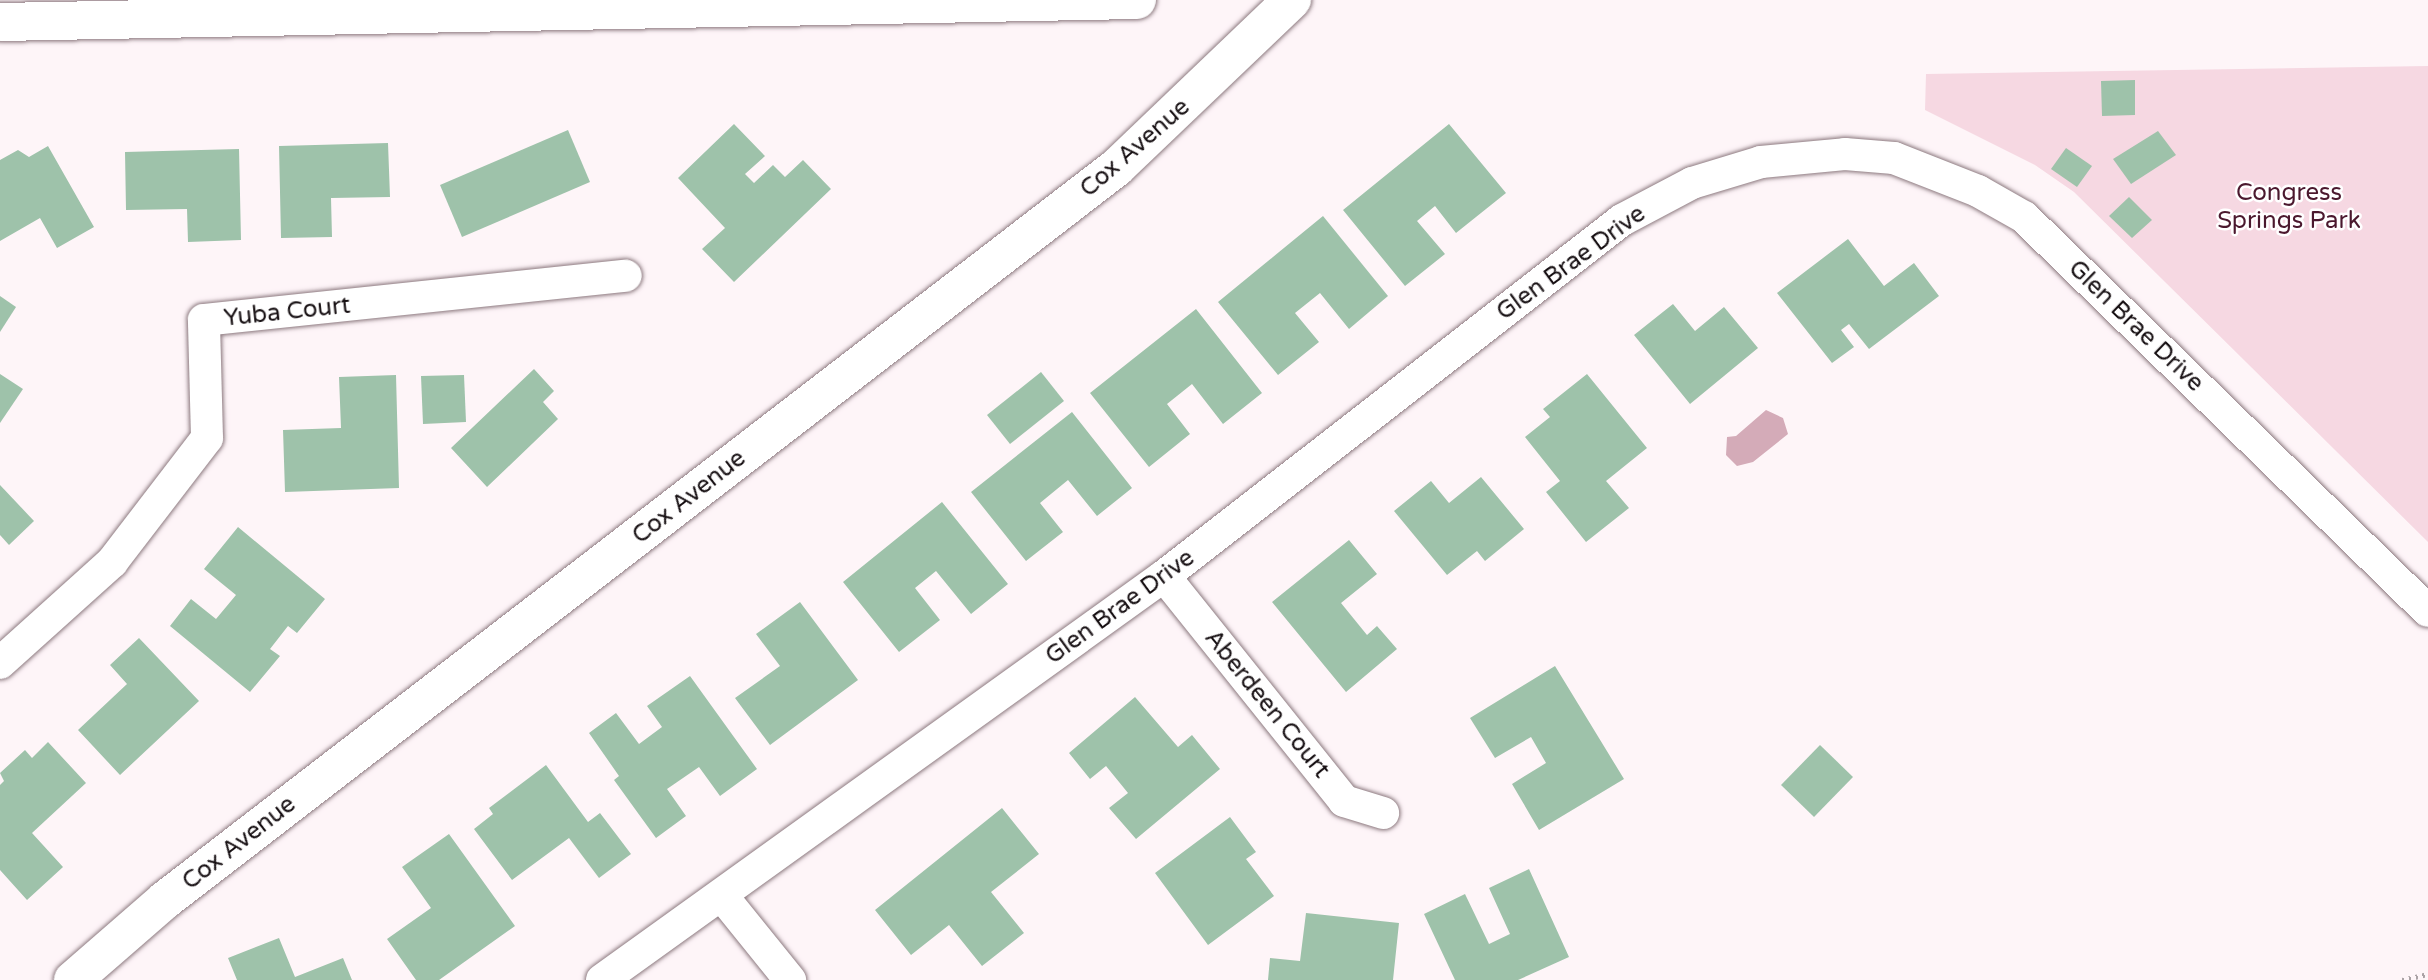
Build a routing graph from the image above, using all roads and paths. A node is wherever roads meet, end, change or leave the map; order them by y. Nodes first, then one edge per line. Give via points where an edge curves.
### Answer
1 (1137, 0) edge
2 (1292, 0) edge
3 (0, 22) edge
4 (626, 276) dead end
5 (1164, 576) junction
6 (2428, 611) edge
7 (0, 663) edge
8 (1384, 813) dead end
9 (723, 897) junction
10 (2428, 974) edge
11 (73, 980) edge
12 (602, 980) edge
13 (790, 980) edge
14 (2402, 980) edge

1 - 3 main road
2 - 11 main road, Cox Avenue via 1222,70 1069,205 165,900
4 - 7 street, Yuba Court via 204,320 207,438 112,562
5 - 6 street, Glen Brae Drive via 1622,220 1692,183 1761,162 1845,154 1894,159 1938,173 2024,217
5 - 8 street, Aberdeen Court via 1344,801
5 - 9 street, Glen Brae Drive
9 - 12 street, Glen Brae Drive
9 - 13 street
10 - 14 path

